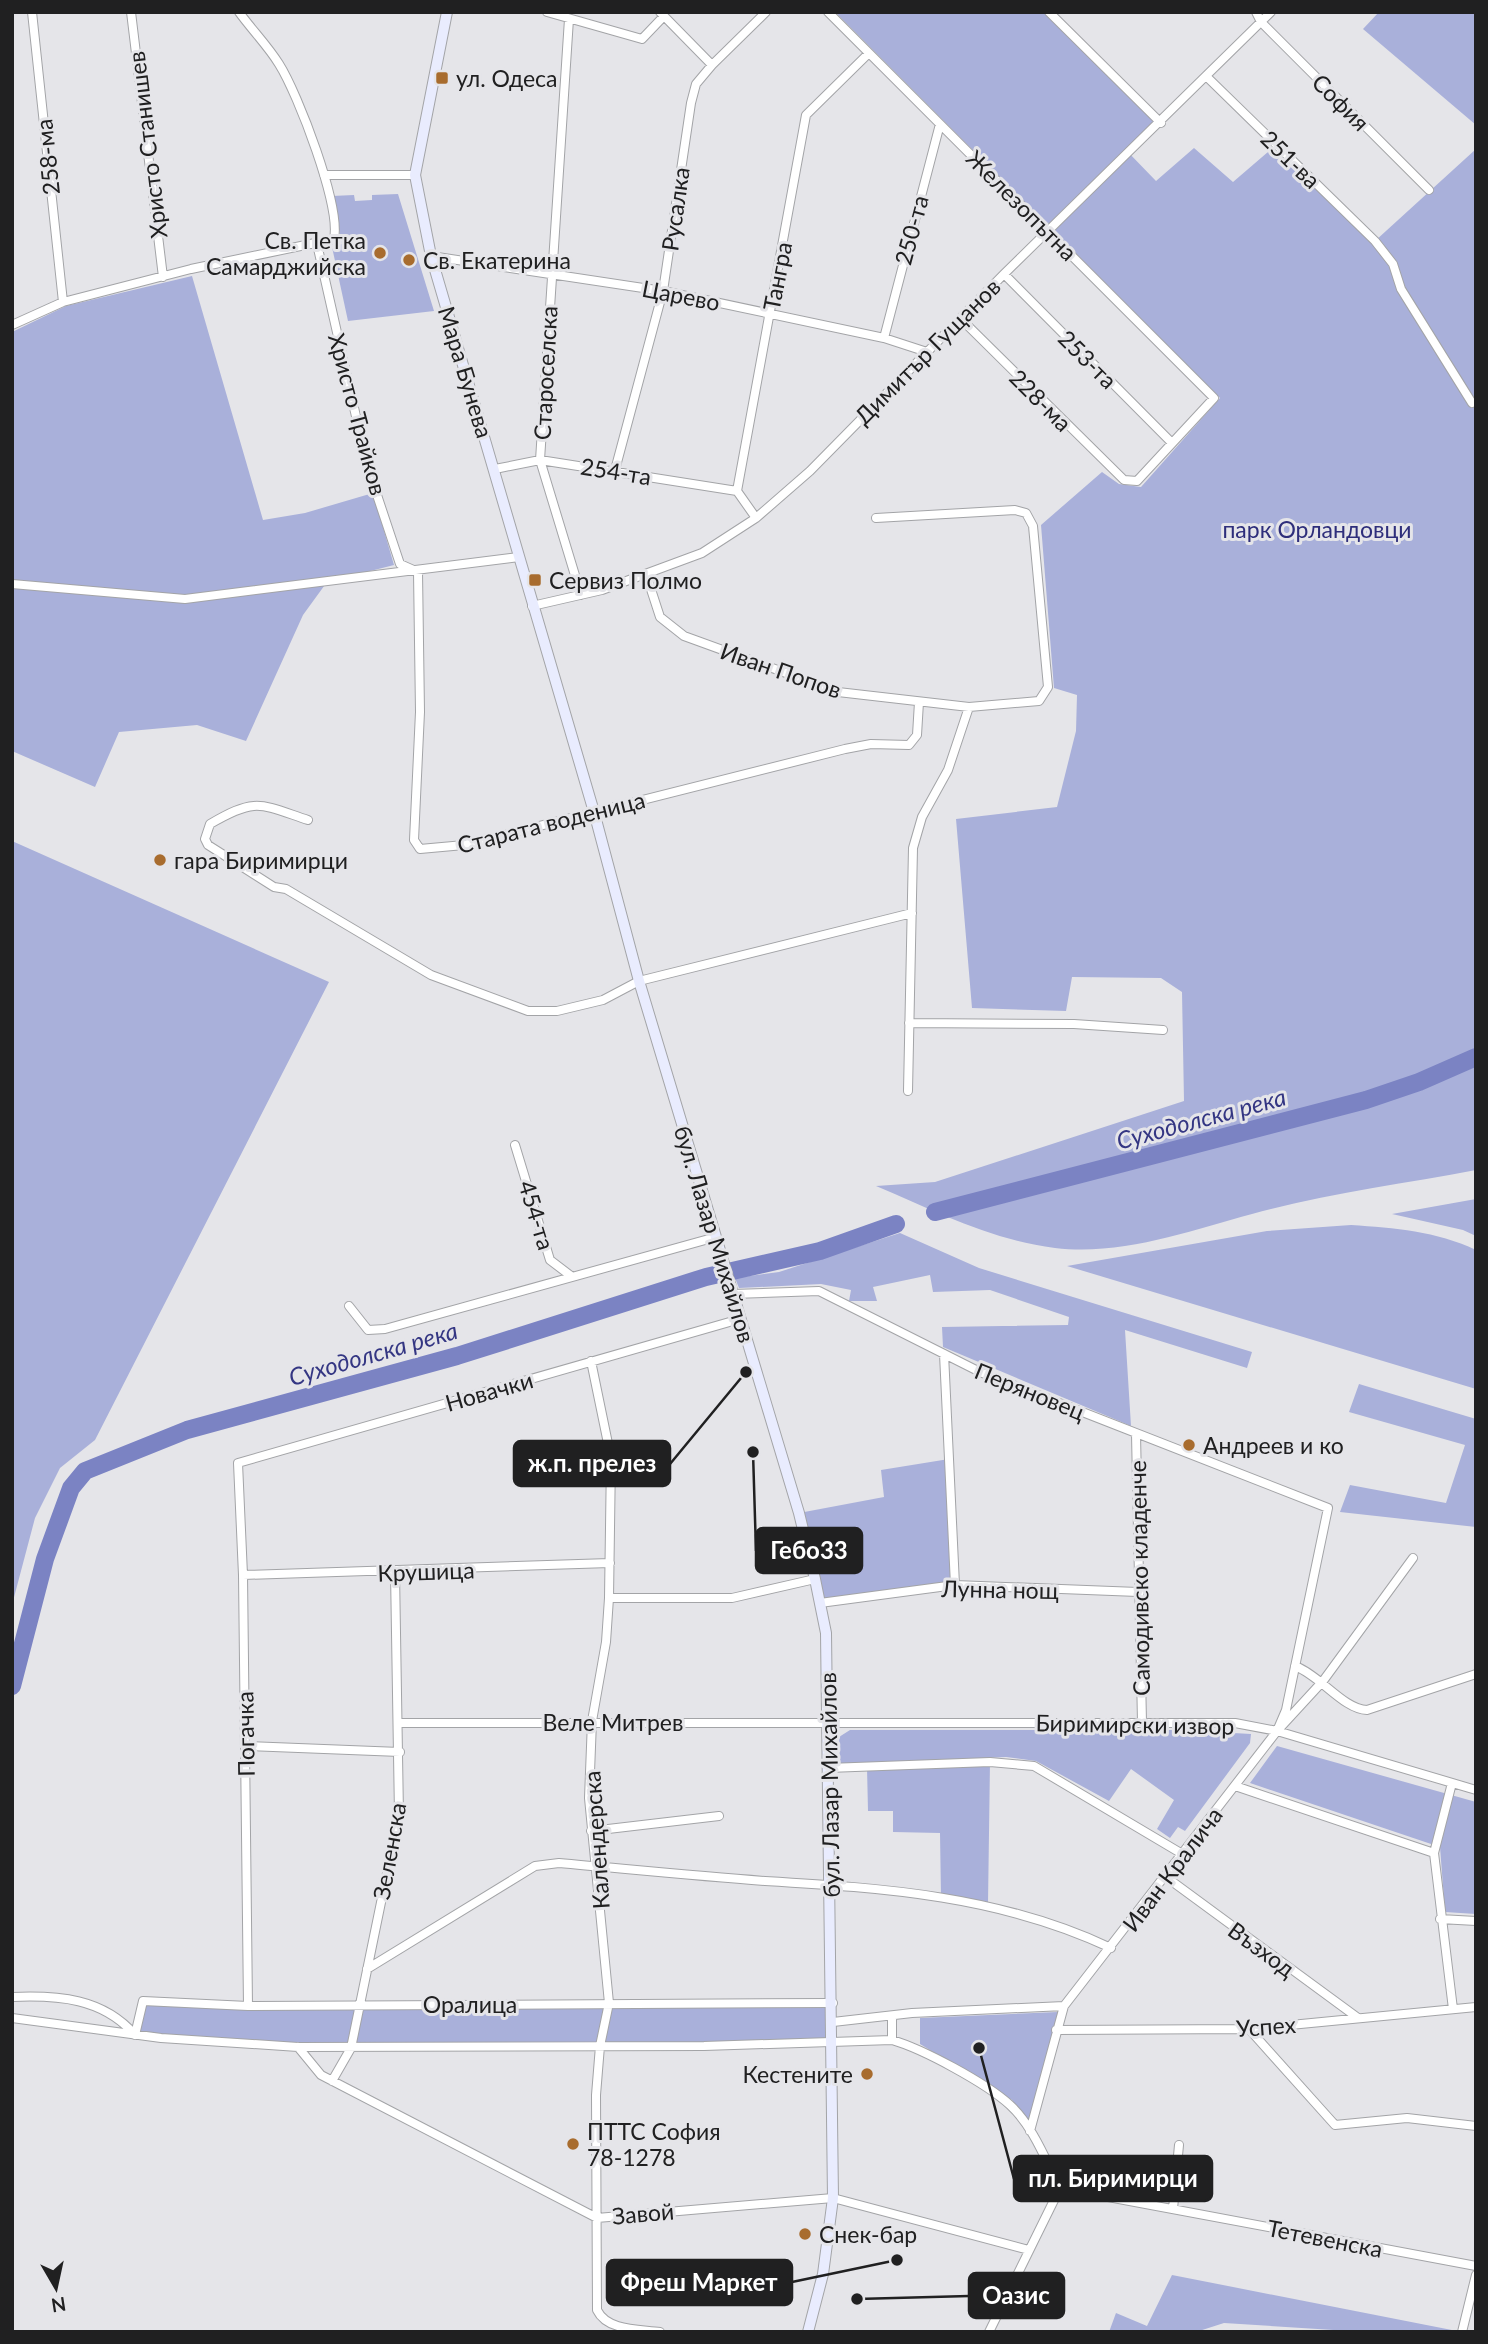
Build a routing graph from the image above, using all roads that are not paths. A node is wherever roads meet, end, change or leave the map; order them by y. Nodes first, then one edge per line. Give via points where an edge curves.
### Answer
1 (32, 12) edge
2 (131, 12) edge
3 (239, 12) edge
4 (447, 12) edge
5 (547, 12) edge
6 (766, 12) edge
7 (828, 12) edge
8 (1049, 12) edge
9 (1256, 12) edge
10 (1271, 12) edge
11 (662, 14) edge
12 (569, 19) junction
13 (1261, 22) junction
14 (869, 53) junction
15 (712, 65) junction
16 (1207, 77) junction
17 (1161, 123) junction
18 (940, 124) junction
19 (324, 175) junction
20 (415, 175) junction
21 (1429, 190) dead end
22 (1048, 230) junction
23 (317, 244) junction
24 (431, 256) junction
25 (551, 273) junction
26 (1004, 274) junction
27 (163, 277) junction
28 (663, 290) junction
29 (63, 302) junction
30 (770, 313) junction
31 (960, 318) junction
32 (12, 325) edge
33 (884, 338) junction
34 (927, 352) junction
35 (1472, 403) dead end
36 (1172, 443) junction
37 (540, 460) junction
38 (495, 469) junction
39 (615, 470) junction
40 (737, 491) junction
41 (756, 518) junction
42 (876, 518) dead end
43 (519, 557) junction
44 (418, 572) junction
45 (646, 574) junction
46 (12, 584) edge
47 (581, 596) junction
48 (532, 606) junction
49 (919, 702) junction
50 (969, 707) junction
51 (594, 812) junction
52 (309, 820) dead end
53 (912, 913) junction
54 (639, 981) junction
55 (909, 1023) junction
56 (1163, 1030) dead end
57 (908, 1091) dead end
58 (515, 1145) dead end
59 (716, 1237) junction
60 (571, 1276) junction
61 (732, 1292) junction
62 (349, 1306) dead end
63 (740, 1319) junction
64 (944, 1354) junction
65 (591, 1361) junction
66 (1136, 1434) junction
67 (238, 1463) joint
68 (1328, 1508) joint
69 (1413, 1558) dead end
70 (610, 1563) junction
71 (395, 1572) junction
72 (243, 1575) junction
73 (816, 1579) junction
74 (955, 1585) junction
75 (1138, 1592) junction
76 (609, 1598) junction
77 (820, 1603) junction
78 (1295, 1666) junction
79 (1476, 1674) edge
80 (1322, 1681) junction
81 (592, 1721) junction
82 (400, 1723) junction
83 (827, 1723) junction
84 (1142, 1723) junction
85 (1277, 1731) junction
86 (245, 1746) junction
87 (400, 1752) junction
88 (828, 1768) junction
89 (1452, 1783) junction
90 (1236, 1786) junction
91 (1476, 1790) edge
92 (719, 1816) dead end
93 (591, 1831) junction
94 (1434, 1853) junction
95 (1184, 1855) junction
96 (596, 1867) junction
97 (1166, 1877) junction
98 (831, 1883) junction
99 (1440, 1919) junction
100 (1476, 1921) edge
101 (1111, 1948) junction
102 (367, 1969) junction
103 (12, 1997) edge
104 (609, 2003) junction
105 (832, 2003) junction
106 (359, 2004) junction
107 (248, 2006) junction
108 (1064, 2006) junction
109 (1476, 2007) edge
110 (1453, 2008) junction
111 (12, 2018) edge
112 (892, 2018) junction
113 (1358, 2018) junction
114 (833, 2022) junction
115 (1249, 2029) junction
116 (1056, 2030) junction
117 (135, 2035) junction
118 (892, 2040) junction
119 (833, 2043) junction
120 (600, 2046) junction
121 (298, 2047) junction
122 (351, 2048) junction
123 (332, 2081) junction
124 (1476, 2126) edge
125 (1030, 2132) junction
126 (1179, 2145) dead end
127 (1060, 2188) junction
128 (833, 2198) junction
129 (1173, 2209) junction
130 (597, 2218) junction
131 (1029, 2250) junction
132 (1476, 2266) edge
133 (1476, 2275) edge
134 (660, 2332) edge
135 (808, 2332) edge
136 (989, 2332) edge
137 (1462, 2332) edge

1 - 29 street, 258-ма
2 - 27 street, Христо Станишев
3 - 19 street via 279,64 315,142
4 - 20 street, Мара Бунева
5 - 12 street
6 - 15 street, Русалка
7 - 14 street, Железопътна
8 - 17 street
9 - 13 street, София
10 - 13 street, Димитър Гущанов
11 - 12 street via 642,39
11 - 15 street
12 - 25 street, Староселска
13 - 16 street, Димитър Гущанов
13 - 21 street, София
14 - 18 street, Железопътна
14 - 30 street, Тангра via 806,115
15 - 28 street, Русалка via 696,84 691,103
16 - 17 street, Димитър Гущанов
16 - 35 street, 251-ва via 1375,241 1393,264 1401,289
17 - 22 street, Димитър Гущанов
18 - 22 street, Железопътна
18 - 33 street, 250-та
19 - 20 street
19 - 23 street via 335,234 330,242
20 - 24 street, Мара Бунева
22 - 26 street, Димитър Гущанов
22 - 36 street, Железопътна via 1214,398
23 - 27 street
23 - 44 street, Христо Трайков via 367,465 400,564
24 - 25 street, Царево
24 - 38 street, Мара Бунева
25 - 28 street, Царево
25 - 37 street, Староселска
26 - 31 street, Димитър Гущанов
26 - 36 street, 253-та
27 - 29 street
28 - 30 street, Царево
28 - 39 street, Русалка
29 - 32 street
30 - 33 street, Царево
30 - 40 street, Тангра
31 - 34 street, Димитър Гущанов
31 - 36 street, 228-ма via 1124,480 1137,481
33 - 34 street, Царево
34 - 41 street, Димитър Гущанов via 810,471
37 - 38 street, 254-та
37 - 39 street, 254-та
37 - 47 street, Староселска
38 - 43 street, Мара Бунева
39 - 40 street, 254-та
40 - 41 street
41 - 45 street, Димитър Гущанов via 702,553
42 - 50 street, Иван Попов via 1015,509 1026,513 1033,526 1048,687 1039,701
43 - 44 street
43 - 48 street, Мара Бунева
44 - 46 street via 185,599
44 - 51 street, Старата воденица via 420,712 414,840 420,849 464,845
45 - 47 street, Димитър Гущанов
45 - 49 street, Иван Попов via 660,617 684,636 838,692
47 - 48 street, Димитър Гущанов
48 - 51 street, бул. Лазар Михайлов
49 - 50 street, Иван Попов
49 - 51 street, Старата воденица via 917,735 909,745 845,749
50 - 53 street via 948,770 922,817 913,848
51 - 54 street, бул. Лазар Михайлов
52 - 54 street via 258,803 237,808 210,824 205,839 274,887 286,889 431,975 490,1000 528,1011 557,1011 603,1000
53 - 54 street
53 - 55 street
54 - 59 street, бул. Лазар Михайлов
55 - 56 street via 1074,1024
55 - 57 street
58 - 60 street, 454-та via 550,1260
59 - 60 street
59 - 61 street, бул. Лазар Михайлов
60 - 62 street via 384,1329 368,1330
61 - 63 street, бул. Лазар Михайлов
61 - 64 street, Перяновец via 819,1292
63 - 65 street, Новачки
63 - 73 street, бул. Лазар Михайлов
64 - 66 street, Перяновец
64 - 74 street
65 - 67 street, Новачки
65 - 70 street, Календерска via 611,1458
66 - 68 street, Перяновец
66 - 75 street, Самодивско кладенче
67 - 72 street, Погачка
68 - 78 street, Иван Кралича
69 - 80 street, Иван Кралича
70 - 71 street, Крушица
70 - 76 street, Календерска
71 - 72 street, Крушица
71 - 82 street, Зеленска
72 - 86 street, Погачка
73 - 76 street via 732,1598
73 - 77 street, бул. Лазар Михайлов
74 - 75 street, Лунна нощ
74 - 77 street, Лунна нощ
75 - 84 street, Самодивско кладенче
76 - 81 street, Календерска
77 - 83 street, бул. Лазар Михайлов via 826,1633
78 - 80 street
78 - 85 street, Иван Кралича
79 - 80 street via 1367,1710 1355,1709
80 - 85 street, Иван Кралича
81 - 82 street, Веле Митрев
81 - 83 street, Веле Митрев
81 - 93 street, Календерска
82 - 87 street, Зеленска
83 - 84 street, Биримирски извор
83 - 88 street, бул. Лазар Михайлов
84 - 85 street, Биримирски извор via 1235,1723
85 - 89 street, Биримирски извор
85 - 90 street, Иван Кралича
86 - 87 street
86 - 107 street, Погачка
87 - 102 street, Зеленска via 399,1815
88 - 95 street, Биримирски извор via 990,1762 1034,1766
88 - 98 street, бул. Лазар Михайлов
89 - 91 street, Биримирски извор
89 - 94 street
90 - 94 street
90 - 95 street, Иван Кралича
92 - 93 street
93 - 96 street, Календерска
94 - 99 street
95 - 97 street, Иван Кралича
96 - 98 street
96 - 102 street via 535,1866
96 - 104 street, Календерска
97 - 101 street, Иван Кралича
97 - 113 street, Възход
98 - 101 street via 988,1904
98 - 105 street, бул. Лазар Михайлов
99 - 100 street
99 - 110 street
101 - 108 street, Иван Кралича
102 - 106 street, Зеленска
103 - 117 street via 71,1998 100,2007
104 - 105 street, Оралица
104 - 106 street, Оралица
104 - 120 street, Календерска
105 - 114 street, бул. Лазар Михайлов
106 - 107 street, Оралица
106 - 122 street, Зеленска
107 - 117 street, Оралица via 143,2001
108 - 112 street via 912,2013
108 - 116 street
109 - 110 street, Успех
110 - 113 street, Успех
111 - 117 street, Оралица
112 - 114 street
112 - 118 street
113 - 115 street, Успех
114 - 119 street, бул. Лазар Михайлов
115 - 116 street, Успех
115 - 124 street via 1335,2125 1407,2118
116 - 125 street
117 - 121 street, Оралица
118 - 119 street, Оралица
118 - 125 street via 913,2046 1011,2105
119 - 120 street, Оралица
119 - 128 street, бул. Лазар Михайлов
120 - 122 street, Оралица
120 - 130 street, Календерска
121 - 122 street, Оралица
121 - 123 street, Завой via 321,2075
122 - 123 street, Зеленска
123 - 130 street, Завой
125 - 127 street
126 - 129 street
127 - 129 street, Тетевенска
127 - 131 street
128 - 130 street, Завой
128 - 131 street, Завой
128 - 135 street, бул. Лазар Михайлов via 823,2274
129 - 132 street, Тетевенска
130 - 134 street, Календерска via 597,2310 601,2319 611,2325
131 - 136 street
133 - 137 street

